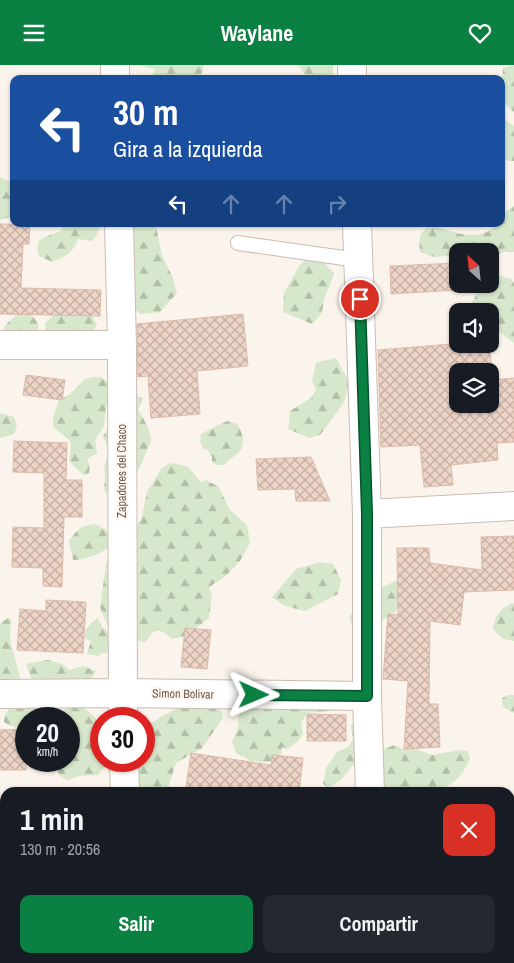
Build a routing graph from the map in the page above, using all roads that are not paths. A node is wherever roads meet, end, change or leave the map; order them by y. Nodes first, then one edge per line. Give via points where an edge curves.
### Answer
1 (119, 227) edge
2 (357, 227) edge
3 (238, 243) dead end
4 (358, 260) junction
5 (0, 345) edge
6 (122, 345) junction
7 (514, 506) edge
8 (367, 514) junction
9 (0, 694) edge
10 (367, 696) junction
11 (122, 706) edge
12 (124, 772) edge
13 (125, 787) edge
14 (370, 787) edge

1 - 6 street, Zapadores del Chaco
2 - 4 street
3 - 4 lane
4 - 8 street
5 - 6 street
6 - 11 street, Zapadores del Chaco
7 - 8 street
8 - 10 street
9 - 11 street, Simon Bolivar
10 - 11 street, Simon Bolivar
10 - 14 street
12 - 13 street

